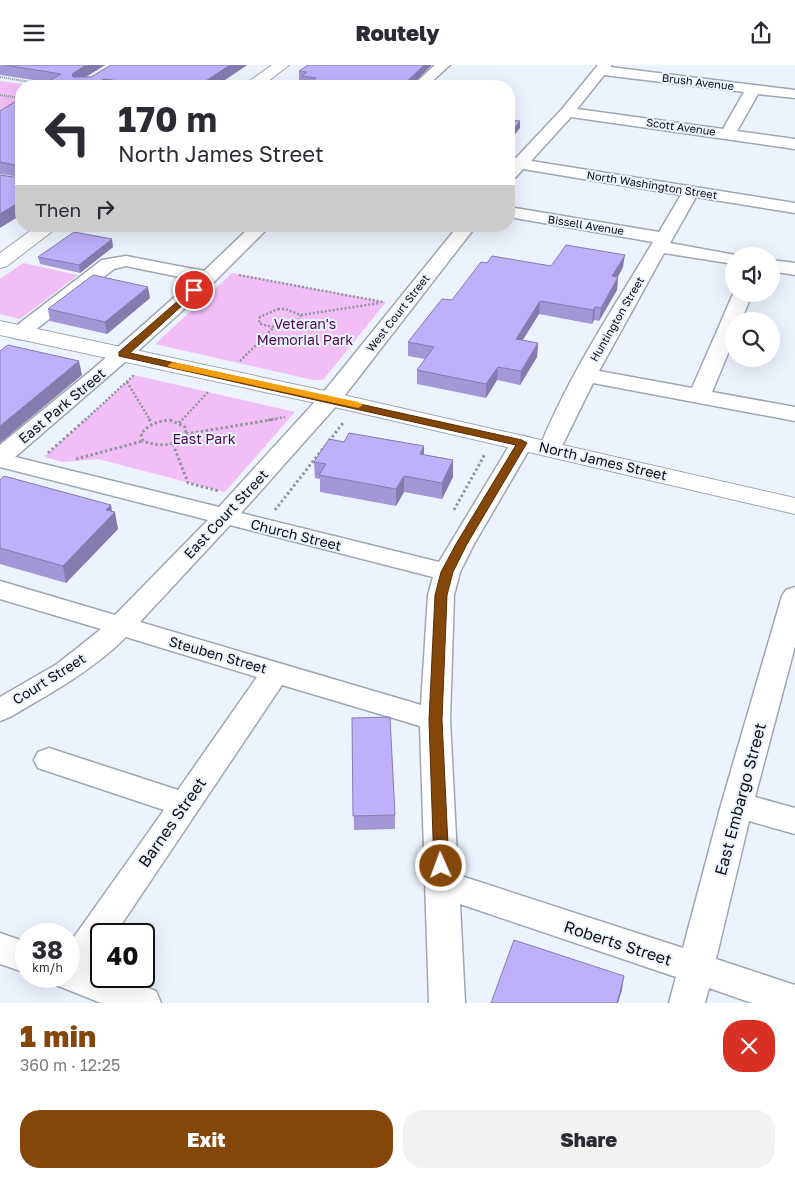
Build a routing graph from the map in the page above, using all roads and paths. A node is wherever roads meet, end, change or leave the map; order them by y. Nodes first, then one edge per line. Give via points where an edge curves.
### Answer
1 (282, 65) edge
2 (443, 65) edge
3 (603, 67) edge
4 (0, 77) edge
5 (18, 80) edge
6 (261, 80) edge
7 (426, 80) edge
8 (753, 89) junction
9 (795, 94) edge
10 (0, 95) edge
11 (15, 97) edge
12 (566, 112) junction
13 (728, 134) junction
14 (795, 144) edge
15 (515, 163) edge
16 (515, 166) edge
17 (691, 192) junction
18 (795, 208) edge
19 (515, 213) edge
20 (42, 232) edge
21 (255, 232) edge
22 (462, 232) edge
23 (661, 242) junction
24 (23, 246) junction
25 (0, 254) edge
26 (725, 257) edge
27 (0, 262) edge
28 (780, 266) edge
29 (795, 269) edge
30 (232, 273) dead end
31 (208, 277) junction
32 (386, 302) junction
33 (740, 302) edge
34 (380, 310) dead end
35 (301, 315) junction
36 (273, 328) junction
37 (10, 331) edge
38 (123, 354) junction
39 (239, 362) dead end
40 (134, 375) dead end
41 (586, 375) junction
42 (127, 382) junction
43 (208, 392) dead end
44 (700, 395) junction
45 (330, 399) junction
46 (795, 414) edge
47 (293, 415) dead end
48 (152, 423) junction
49 (179, 423) junction
50 (343, 423) dead end
51 (186, 434) junction
52 (143, 441) junction
53 (522, 443) junction
54 (173, 444) junction
55 (550, 449) junction
56 (485, 454) dead end
57 (44, 457) dead end
58 (0, 459) edge
59 (72, 460) dead end
60 (225, 492) dead end
61 (795, 505) edge
62 (272, 515) dead end
63 (452, 515) dead end
64 (224, 517) junction
65 (447, 572) junction
66 (0, 590) edge
67 (795, 596) edge
68 (120, 627) junction
69 (276, 672) junction
70 (0, 710) edge
71 (435, 720) junction
72 (49, 760) dead end
73 (184, 804) junction
74 (737, 805) junction
75 (795, 821) edge
76 (442, 884) junction
77 (0, 948) edge
78 (15, 954) edge
79 (80, 957) edge
80 (696, 968) junction
81 (80, 977) edge
82 (780, 999) edge
83 (143, 1003) edge
84 (447, 1003) edge
85 (687, 1003) edge

1 - 6 main road
2 - 7 street
3 - 8 street, Brush Avenue
3 - 12 street
4 - 5 path
8 - 9 street, Brush Avenue
8 - 13 street
10 - 11 path
12 - 13 street, Scott Avenue
12 - 15 street
13 - 14 street, Scott Avenue
16 - 17 street, North Washington Street
17 - 18 street, North Washington Street
17 - 23 street, Huntington Street
19 - 23 street, Bissell Avenue
20 - 24 main road
21 - 31 street, East Park Street
22 - 45 street, West Court Street
23 - 26 street, Bissell Avenue
23 - 41 street, Huntington Street
24 - 25 main road
24 - 27 main road
28 - 29 street
30 - 32 path
31 - 37 street via 115,261
31 - 38 street, East Park Street
32 - 34 path
32 - 35 path
33 - 44 street
35 - 36 path via 292,325
35 - 36 path via 278,309 260,317 259,323
36 - 39 path
37 - 38 main road, North James Street
38 - 45 main road, North James Street
38 - 58 street, East Park Street
40 - 42 path
41 - 44 street
41 - 55 street, Huntington Street
42 - 48 path
42 - 57 path
43 - 49 path
44 - 46 street
45 - 53 main road, North James Street
45 - 64 street, East Court Street
47 - 51 path
48 - 49 path
48 - 52 path via 141,434
49 - 51 path via 185,427
50 - 62 path
51 - 54 path
52 - 54 path via 156,445
52 - 59 path
53 - 55 main road, North James Street
53 - 65 street
54 - 60 path via 188,483
55 - 61 main road, North James Street
56 - 63 path
58 - 64 street, Church Street
64 - 65 street, Church Street
64 - 68 street, East Court Street
65 - 71 street via 441,595
66 - 68 street, Steuben Street
67 - 74 street, East Embargo Street
68 - 69 street, Steuben Street
68 - 70 street, Court Street via 66,671
69 - 71 street, Steuben Street
69 - 73 street, Barnes Street
71 - 76 street
72 - 73 street
73 - 79 street, Barnes Street
74 - 75 street
74 - 80 street, East Embargo Street
76 - 80 street, Roberts Street
76 - 84 street
77 - 78 street
80 - 82 street, Roberts Street
80 - 85 street, East Embargo Street
81 - 83 street

